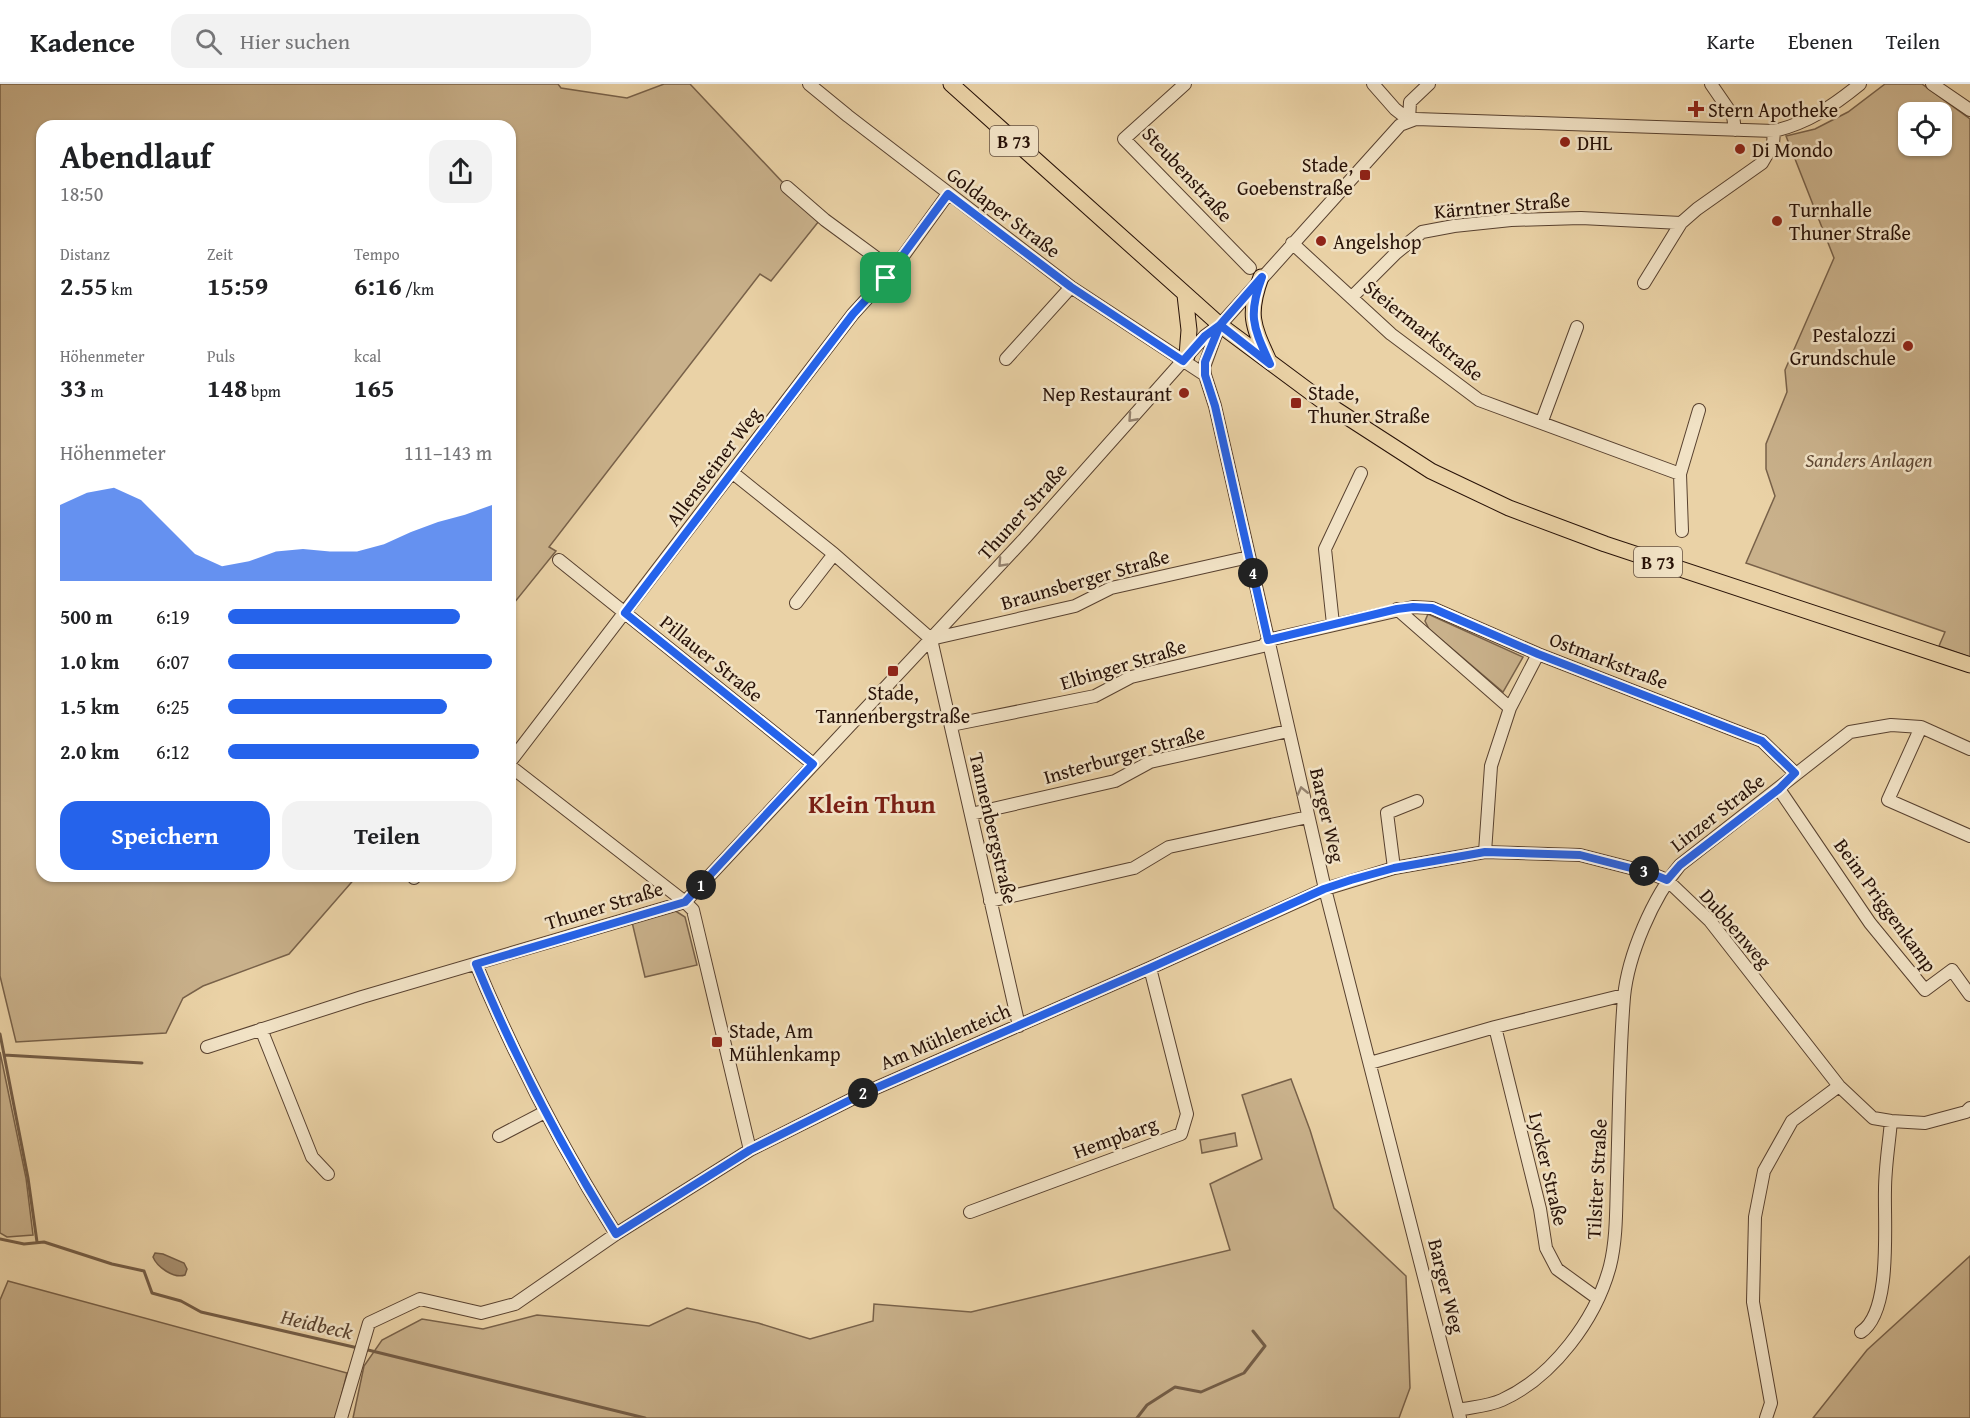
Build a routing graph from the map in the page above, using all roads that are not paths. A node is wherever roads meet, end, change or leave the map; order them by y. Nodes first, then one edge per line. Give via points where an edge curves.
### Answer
1 (809, 84) edge
2 (951, 84) edge
3 (1185, 84) edge
4 (1373, 84) edge
5 (1429, 84) edge
6 (1711, 84) edge
7 (1860, 84) edge
8 (1932, 84) edge
9 (1970, 110) edge
10 (1409, 120) junction
11 (1735, 130) junction
12 (1774, 131) junction
13 (787, 187) dead end
14 (948, 194) junction
15 (1681, 223) junction
16 (1292, 243) junction
17 (892, 270) junction
18 (1256, 273) junction
19 (1644, 283) dead end
20 (1071, 287) junction
21 (1185, 295) junction
22 (1352, 297) junction
23 (1220, 325) junction
24 (1576, 327) dead end
25 (1185, 358) junction
26 (1006, 359) dead end
27 (1270, 364) junction
28 (1205, 375) junction
29 (1699, 410) dead end
30 (1542, 421) junction
31 (733, 473) junction
32 (1361, 473) dead end
33 (1680, 474) junction
34 (1682, 531) dead end
35 (834, 554) junction
36 (1249, 557) junction
37 (559, 560) dead end
38 (796, 603) dead end
39 (1397, 609) junction
40 (625, 613) junction
41 (1333, 624) junction
42 (931, 639) junction
43 (1268, 640) junction
44 (1538, 654) junction
45 (1970, 665) edge
46 (1510, 708) junction
47 (951, 725) junction
48 (1921, 727) junction
49 (1288, 731) junction
50 (1970, 749) edge
51 (516, 756) edge
52 (813, 764) junction
53 (516, 769) edge
54 (1795, 773) junction
55 (1779, 789) junction
56 (1418, 801) dead end
57 (971, 814) junction
58 (1308, 817) junction
59 (1970, 836) edge
60 (1485, 852) junction
61 (1394, 868) junction
62 (1667, 880) junction
63 (1324, 889) junction
64 (990, 901) junction
65 (685, 902) junction
66 (476, 964) junction
67 (1150, 968) junction
68 (1624, 995) junction
69 (1970, 995) edge
70 (1019, 1026) junction
71 (1496, 1027) junction
72 (261, 1029) junction
73 (207, 1047) dead end
74 (1370, 1063) junction
75 (1839, 1086) junction
76 (1970, 1108) edge
77 (545, 1112) junction
78 (1891, 1121) junction
79 (499, 1137) dead end
80 (750, 1150) junction
81 (328, 1174) dead end
82 (970, 1212) dead end
83 (616, 1234) junction
84 (1597, 1298) junction
85 (1861, 1332) dead end
86 (1459, 1414) edge
87 (341, 1418) edge
88 (1766, 1418) edge

1 - 14 street, Goldaper Straße
2 - 21 main road, B 73
3 - 18 street, Steubenstraße via 1124,139
4 - 10 street
5 - 10 street via 1410,102
6 - 11 street via 1733,116
7 - 12 street via 1812,118
8 - 9 street
10 - 11 street
10 - 16 street, Thuner Straße via 1400,125
11 - 12 street
12 - 15 street via 1773,144 1762,163
13 - 17 street
14 - 17 street, Allensteiner Weg
14 - 20 street, Goldaper Straße
15 - 19 street
15 - 22 street, Kärntner Straße via 1581,218 1511,220 1422,232
16 - 18 street, Thuner Straße
16 - 22 street, Steiermarkstraße
17 - 31 street, Allensteiner Weg via 853,314
18 - 23 street, Thuner Straße
18 - 27 main road via 1253,321
20 - 25 street, Goldaper Straße
20 - 26 street
21 - 23 main road, B 73
21 - 25 main road via 1189,330
22 - 30 street, Steiermarkstraße via 1392,334 1479,400
23 - 25 street, Thuner Straße
23 - 27 main road, B 73
23 - 28 street via 1204,364
24 - 30 street
25 - 28 street, Goldaper Straße
25 -> 42 street, Thuner Straße
27 - 45 main road, B 73 via 1431,471 1509,508 1605,544
28 - 36 street, Barger Weg
29 - 33 street
30 - 33 street, Steiermarkstraße
31 - 35 street
31 - 40 street, Allensteiner Weg
32 - 41 street via 1325,549
33 - 34 street
35 - 38 street
35 - 42 street
36 - 42 street, Braunsberger Straße via 1111,588 1075,606
36 - 43 street, Barger Weg
37 - 40 street, Pillauer Straße
39 - 41 street, Ostmarkstraße
39 - 44 street, Ostmarkstraße via 1432,608
39 - 46 street
40 - 51 street, Allensteiner Weg
40 - 52 street, Pillauer Straße
41 - 43 street, Ostmarkstraße
42 - 47 street, Tannenbergstraße
42 - 52 street, Thuner Straße
43 - 47 street, Elbinger Straße via 1263,646 1131,677 1095,696
43 - 49 street, Barger Weg
44 - 46 street
44 - 54 street, Ostmarkstraße via 1762,741
46 - 60 street via 1491,766
47 - 57 street, Tannenbergstraße
48 - 50 street, Linzer Straße
48 - 54 street, Linzer Straße via 1891,724 1850,732
48 - 59 street via 1888,800
49 - 57 street, Insterburger Straße via 1150,762 1115,781
58 -> 49 street, Barger Weg
52 - 65 street, Thuner Straße
53 - 65 street
54 - 55 street, Linzer Straße
55 - 62 street, Linzer Straße via 1680,865
55 - 69 street, Beim Priggenkamp via 1870,923 1924,990 1952,970
56 - 61 street via 1387,813
57 - 64 street, Tannenbergstraße
58 - 63 street, Barger Weg
58 - 64 street via 1169,847 1134,868
60 - 61 street, Dubbenweg
60 - 62 street, Dubbenweg via 1580,855
61 - 63 street, Dubbenweg
62 - 68 street, Tilsiter Straße via 1638,940
62 - 75 street, Dubbenweg via 1710,921
63 - 67 street, Am Mühlenteich
63 - 74 street, Barger Weg
64 - 70 street, Tannenbergstraße
65 - 66 street, Thuner Straße
65 - 80 street via 693,909
66 - 72 street, Thuner Straße
66 - 77 street via 496,1014
67 - 70 street, Am Mühlenteich
67 - 82 street, Hempbarg via 1187,1114 1181,1134
68 - 71 street
68 - 84 street, Tilsiter Straße via 1616,1214 1610,1265
70 - 80 street, Am Mühlenteich via 862,1094
71 - 74 street
71 - 84 street, Lycker Straße via 1546,1248 1557,1269
72 - 73 street, Thuner Straße
72 - 81 street via 312,1157
74 - 86 street, Barger Weg
75 - 78 street, Dubbenweg via 1873,1118
75 - 88 street via 1792,1121 1764,1171 1755,1217 1752,1302 1771,1403
76 - 78 street, Dubbenweg via 1925,1123
77 - 79 street
77 - 83 street
78 - 85 street via 1884,1276 1877,1311
80 - 83 street, Am Mühlenteich
83 - 87 street, Am Mühlenteich via 515,1304 481,1313 420,1299 369,1323
84 - 86 street, Tilsiter Straße via 1582,1330 1538,1379 1501,1401

